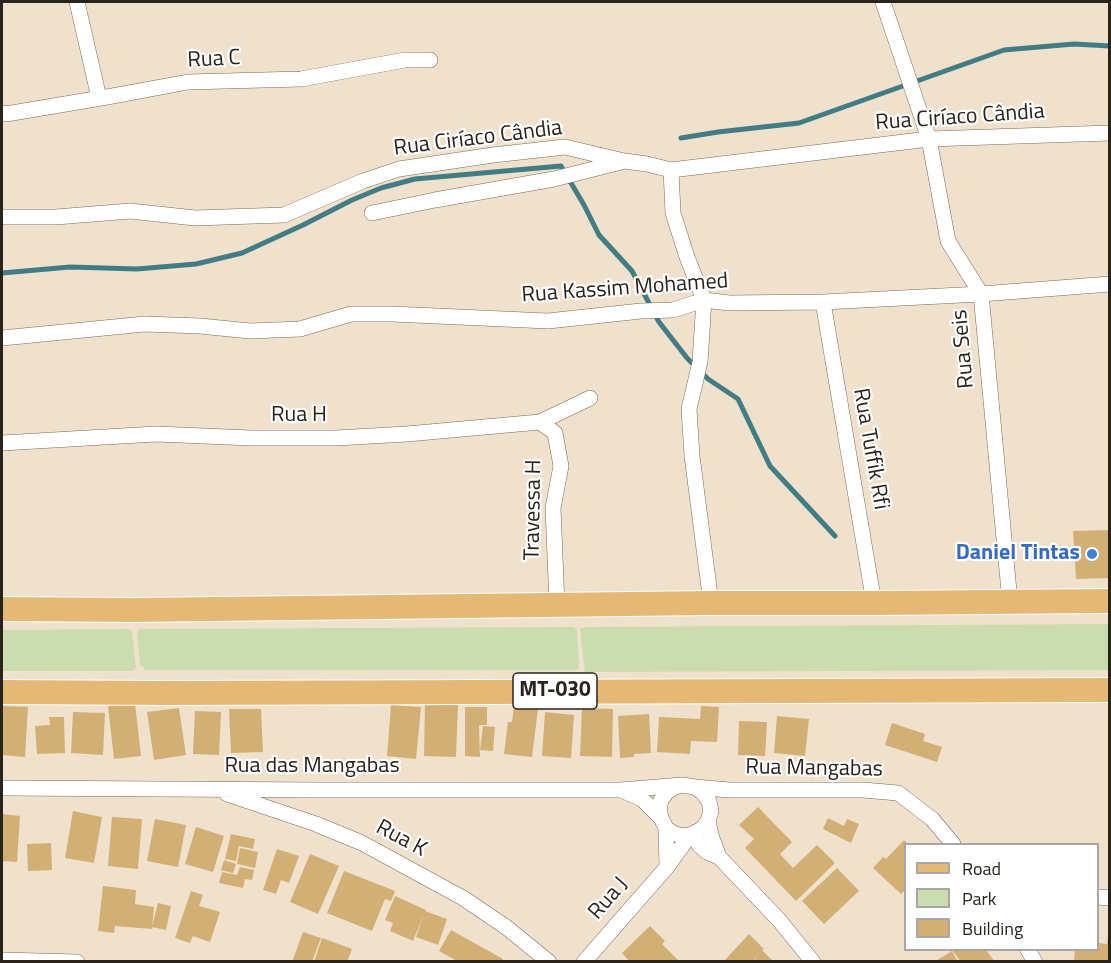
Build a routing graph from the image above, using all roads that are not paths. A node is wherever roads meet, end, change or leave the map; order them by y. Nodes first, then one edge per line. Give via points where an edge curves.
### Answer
1 (77, 2) edge
2 (883, 2) edge
3 (430, 60) dead end
4 (99, 98) junction
5 (2, 113) edge
6 (1110, 132) edge
7 (929, 139) junction
8 (624, 161) junction
9 (671, 170) junction
10 (372, 213) dead end
11 (2, 217) edge
12 (1110, 284) edge
13 (981, 294) junction
14 (704, 300) junction
15 (823, 302) junction
16 (2, 338) edge
17 (590, 398) dead end
18 (540, 422) junction
19 (2, 443) edge
20 (1110, 601) edge
21 (1010, 602) junction
22 (711, 603) junction
23 (874, 603) junction
24 (558, 605) junction
25 (2, 609) edge
26 (1110, 690) edge
27 (2, 692) edge
28 (688, 786) junction
29 (2, 788) edge
30 (214, 790) junction
31 (621, 790) junction
32 (729, 790) junction
33 (709, 816) junction
34 (663, 823) junction
35 (692, 835) junction
36 (952, 843) edge
37 (719, 857) junction
38 (667, 867) junction
39 (2, 960) edge
40 (77, 962) edge
41 (549, 962) edge
42 (584, 962) edge
43 (813, 962) edge

1 - 4 street
2 - 7 street, Rua Seis
3 - 4 street, Rua C via 405,60 301,79 188,82
4 - 5 street, Rua C
6 - 7 street, Rua Ciríaco Cândia
7 - 9 street, Rua Ciríaco Cândia
7 - 13 street, Rua Seis via 948,241
8 - 9 street, Rua Ciríaco Cândia
8 - 10 street via 554,179
8 - 11 street, Rua Ciríaco Cândia via 566,147 399,169 284,215 195,218 130,211
9 - 14 street via 673,213
12 - 13 street, Rua Kassim Mohamed
13 - 15 street, Rua Kassim Mohamed
13 - 21 street, Rua Seis
14 - 15 street, Rua Kassim Mohamed
14 - 16 street, Rua Kassim Mohamed via 673,310 548,321 351,314 300,329 145,324
14 - 22 street via 700,362 689,409
15 - 23 street, Rua Tuffik Rfi
17 - 18 street, Rua H
18 - 19 street, Rua H via 336,438 156,434
18 - 24 street, Travessa H via 555,434 561,466 553,508
20 - 21 main road
21 - 23 main road
22 - 23 main road
22 - 24 main road
24 - 25 main road
26 - 27 main road, MT-030
28 - 31 street, Rua das Mangabas
28 - 32 street, Rua Mangabas
28 - 33 street via 703,793 709,801
28 - 34 street via 673,788 661,800
29 - 30 street, Rua das Mangabas
30 - 31 street, Rua das Mangabas
30 - 41 street, Rua K via 362,843 463,898
31 - 34 street via 642,800
32 - 33 street
32 - 36 street, Rua Mangabas via 898,793 932,819
33 - 35 street via 702,829
33 - 37 street
34 - 35 street via 673,833
34 - 38 street
35 - 37 street via 707,852
35 - 38 street, Rua J
37 - 43 street
38 - 42 street, Rua J
39 - 40 street

